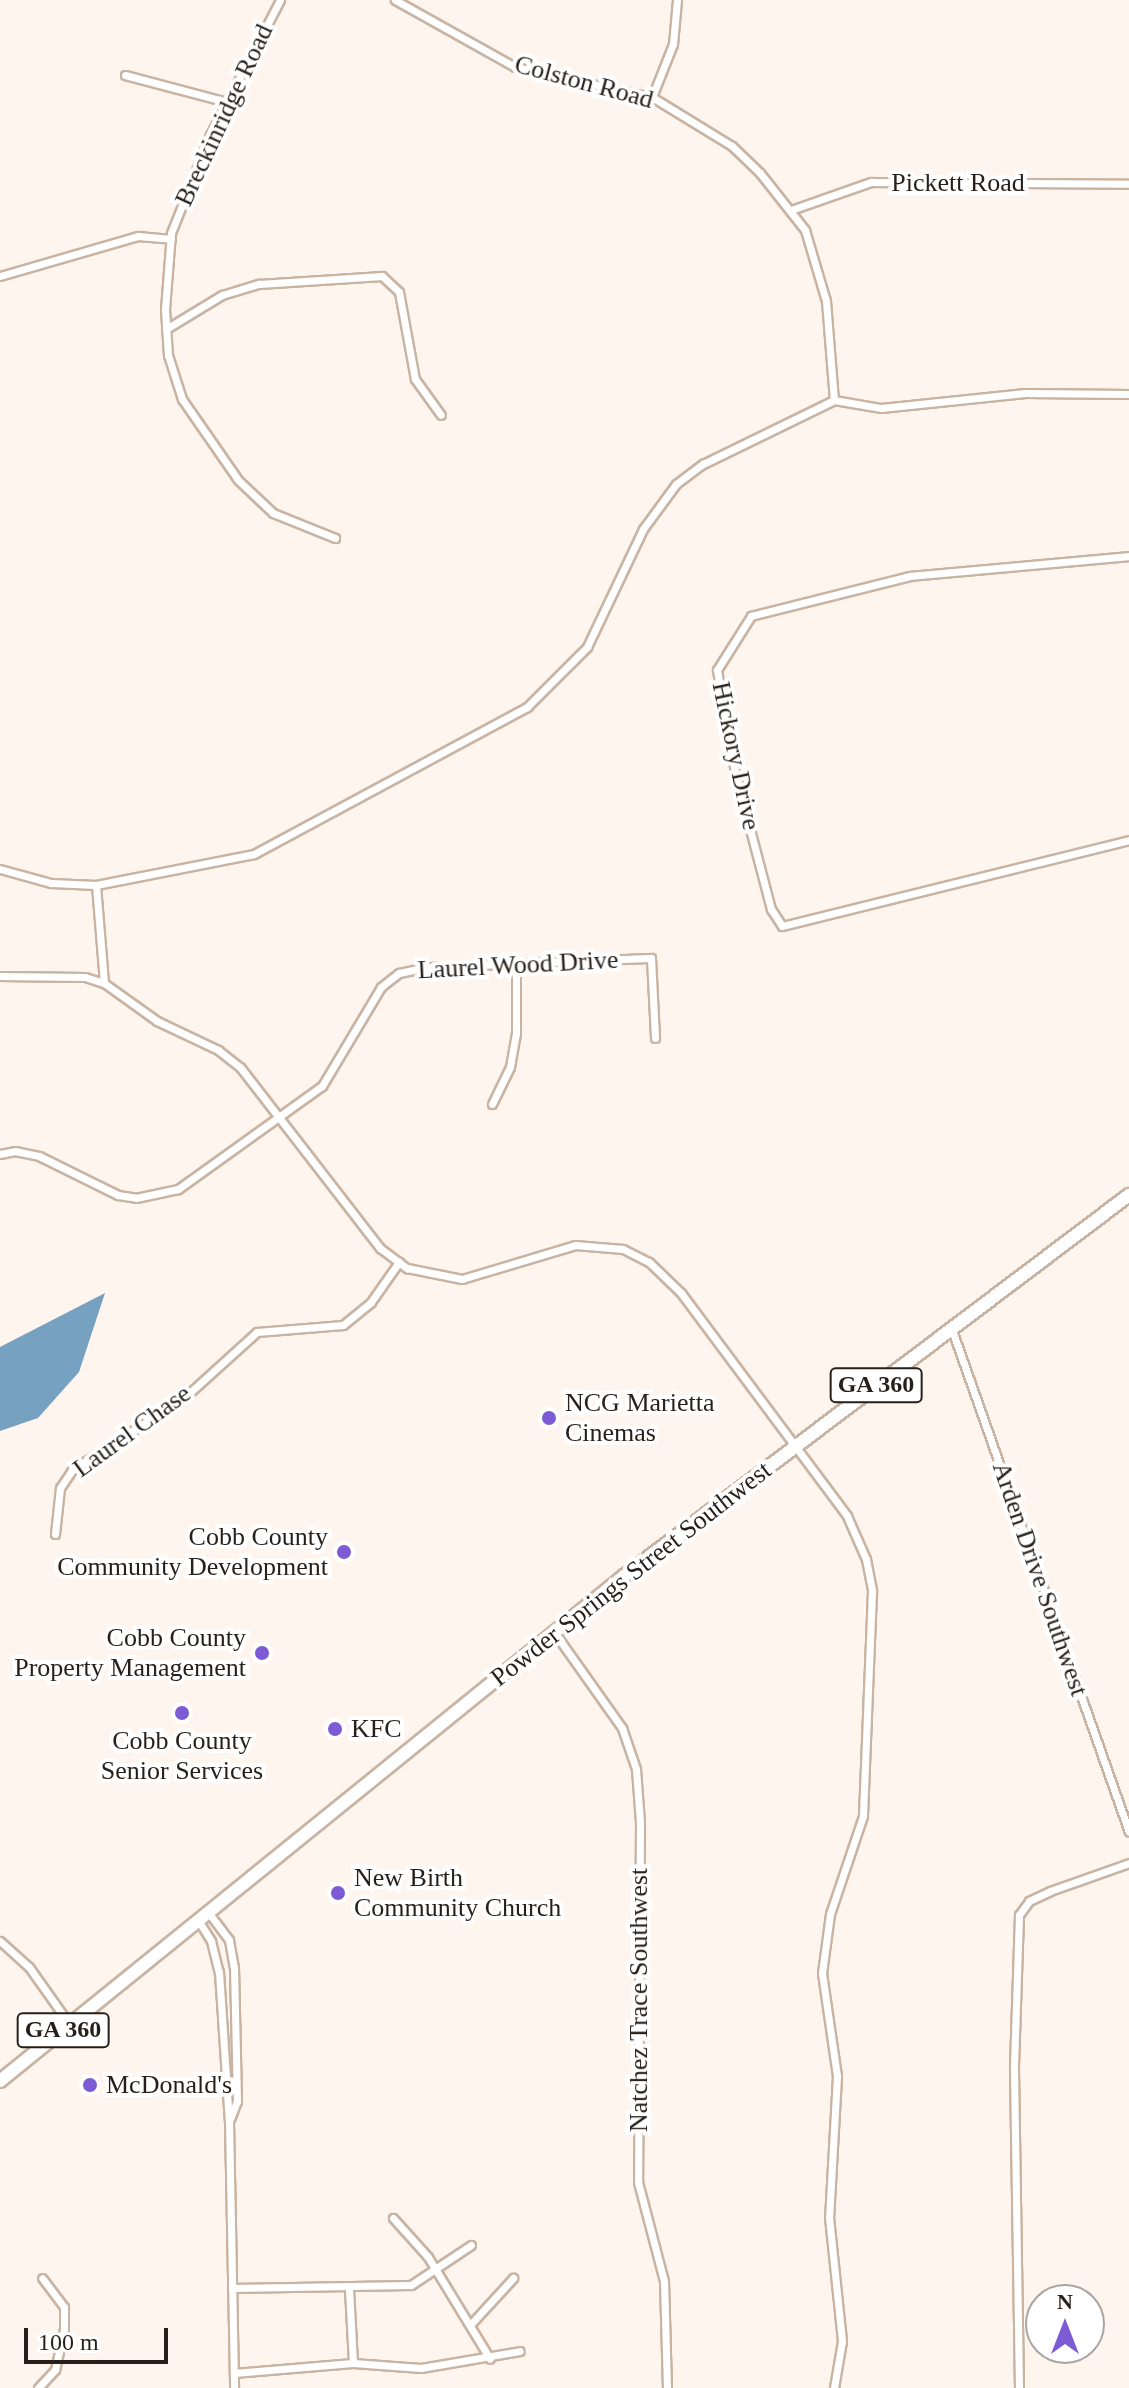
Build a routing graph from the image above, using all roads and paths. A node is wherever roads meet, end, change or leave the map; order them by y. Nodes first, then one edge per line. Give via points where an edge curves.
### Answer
1 (280, 0) edge
2 (395, 0) edge
3 (677, 0) edge
4 (125, 75) dead end
5 (652, 97) junction
6 (227, 102) junction
7 (1129, 184) edge
8 (791, 210) junction
9 (171, 239) junction
10 (0, 276) edge
11 (166, 329) junction
12 (1129, 394) edge
13 (834, 400) junction
14 (441, 415) dead end
15 (335, 538) dead end
16 (1129, 556) edge
17 (1129, 840) edge
18 (0, 869) edge
19 (96, 885) junction
20 (516, 963) junction
21 (0, 976) edge
22 (104, 983) junction
23 (655, 1038) dead end
24 (492, 1104) dead end
25 (282, 1117) junction
26 (0, 1154) edge
27 (1129, 1195) edge
28 (399, 1262) junction
29 (951, 1327) junction
30 (795, 1447) junction
31 (55, 1534) dead end
32 (554, 1632) junction
33 (1129, 1832) edge
34 (1129, 1863) edge
35 (201, 1914) junction
36 (0, 1941) edge
37 (70, 2025) junction
38 (0, 2081) edge
39 (229, 2121) junction
40 (393, 2218) dead end
41 (471, 2245) dead end
42 (435, 2269) junction
43 (42, 2278) dead end
44 (513, 2278) dead end
45 (232, 2288) junction
46 (349, 2289) junction
47 (470, 2325) junction
48 (520, 2351) dead end
49 (490, 2359) junction
50 (353, 2363) junction
51 (234, 2373) junction
52 (38, 2388) edge
53 (234, 2388) edge
54 (667, 2388) edge
55 (834, 2388) edge
56 (1019, 2388) edge

1 - 6 street, Breckinridge Road
2 - 5 street, Colston Road via 515,67
3 - 5 street via 673,44
4 - 6 street
5 - 8 street, Colston Road via 732,146
6 - 9 street, Breckinridge Road via 181,203
7 - 8 street, Pickett Road via 871,182
8 - 13 street, Colston Road via 805,230 826,301
9 - 10 street via 123,239
9 - 11 street, Breckinridge Road
11 - 14 street via 222,295 259,284 382,276 399,292 415,379
11 - 15 street, Breckinridge Road via 172,379 238,480 273,513
12 - 13 street via 1025,393 881,408
13 - 19 street via 703,464 676,484 643,529 587,647 527,707 254,854
16 - 17 street, Hickory Drive via 910,576 751,616 717,670 735,772 771,909 782,926
18 - 19 street via 51,883
19 - 22 street
20 - 23 street, Laurel Wood Drive via 651,958
20 - 24 street via 516,1034 510,1067
20 - 25 street, Laurel Wood Drive via 399,973 367,1005 322,1086
21 - 22 street via 85,977
22 - 25 street via 157,1021 218,1050
25 - 26 street, Laurel Wood Drive via 206,1172 158,1196 118,1195 39,1156
25 - 28 street via 380,1248
27 - 29 main road, Powder Springs Street Southwest / GA 360
28 - 30 street via 435,1277 462,1279 575,1245 623,1249 649,1262 681,1293
28 - 31 street, Laurel Chase via 371,1302 343,1325 257,1332 185,1397 72,1470 60,1488
29 - 30 main road, Powder Springs Street Southwest / GA 360
29 - 33 street, Arden Drive Southwest
30 - 32 main road, Powder Springs Street Southwest / GA 360
30 - 55 street via 847,1516 866,1559 872,1591 863,1816 830,1914 822,1973 837,2076 829,2217 842,2341
32 - 35 main road, Powder Springs Street Southwest / GA 360
32 - 54 street, Natchez Trace Southwest via 622,1728 636,1769 638,2182 664,2281
34 - 56 street via 1050,1891 1029,1901 1019,1915 1014,2066
35 - 37 main road, Powder Springs Street Southwest / GA 360
35 - 39 street via 219,1972
35 - 39 street via 229,1940 234,1967 237,2101
36 - 37 street via 29,1967
37 - 38 main road, GA 360
39 - 45 street
40 - 42 street
41 - 42 street
42 - 46 street via 411,2285
42 - 47 street
43 - 52 street via 64,2307 64,2329 55,2370
44 - 47 street
45 - 46 street
45 - 51 street
46 - 50 street
47 - 49 street
48 - 49 street
49 - 50 street via 421,2368
50 - 51 street
51 - 53 street

